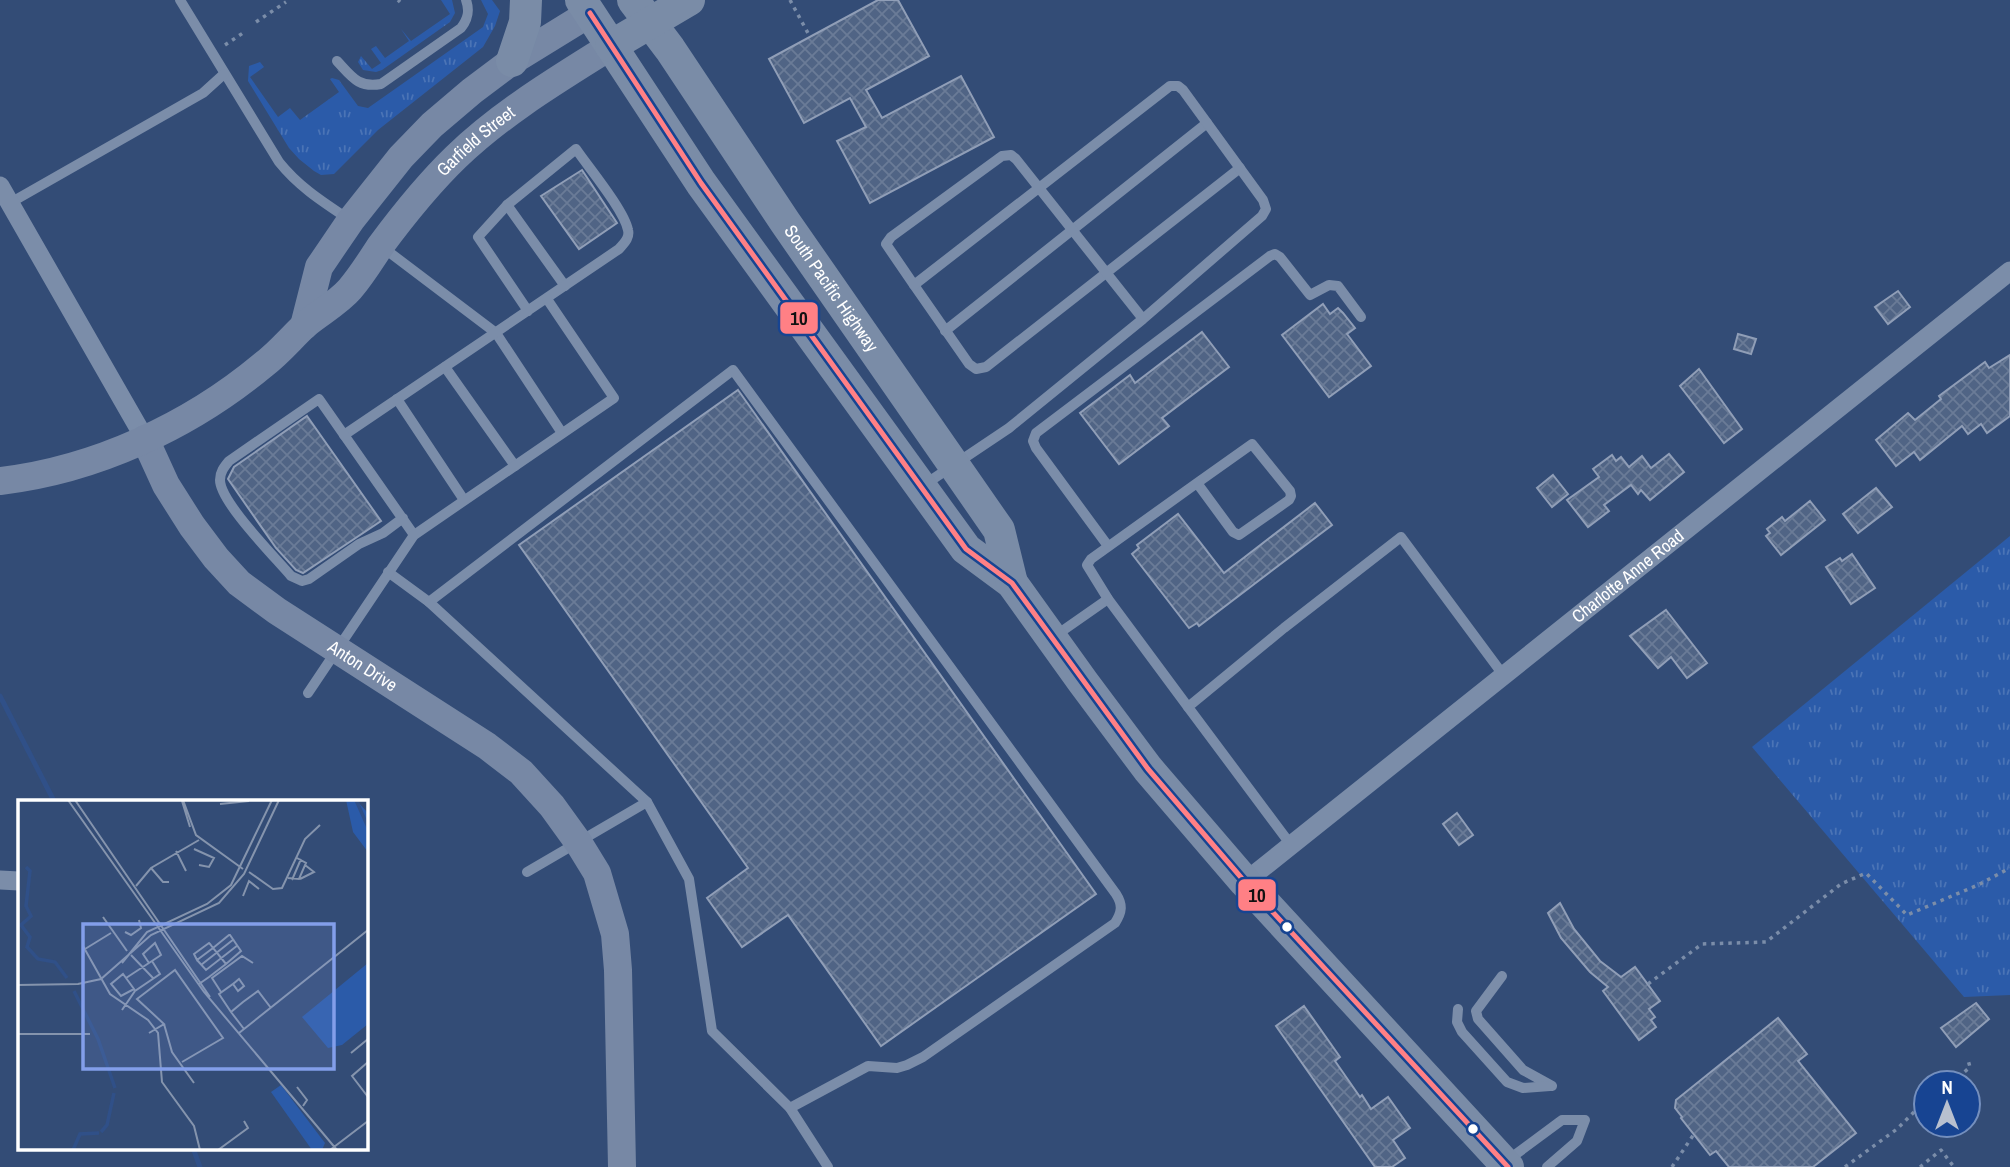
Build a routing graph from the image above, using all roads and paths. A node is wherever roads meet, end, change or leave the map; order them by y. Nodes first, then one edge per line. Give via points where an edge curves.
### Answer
1 (180, 0) edge
2 (466, 0) edge
3 (526, 0) edge
4 (689, 0) edge
5 (790, 0) edge
6 (286, 2) dead end
7 (595, 4) edge
8 (643, 11) edge
9 (256, 22) dead end
10 (243, 33) dead end
11 (809, 35) dead end
12 (225, 45) dead end
13 (611, 46) junction
14 (337, 61) dead end
15 (512, 61) junction
16 (224, 74) junction
17 (1207, 123) junction
18 (1240, 168) junction
19 (0, 186) edge
20 (1038, 189) junction
21 (10, 203) junction
22 (507, 205) junction
23 (351, 220) junction
24 (1072, 230) junction
25 (381, 246) junction
26 (2010, 271) edge
27 (1106, 273) junction
28 (914, 285) junction
29 (565, 286) junction
30 (547, 299) junction
31 (528, 311) junction
32 (1361, 317) dead end
33 (1143, 319) junction
34 (304, 326) junction
35 (945, 331) junction
36 (496, 332) junction
37 (445, 367) junction
38 (397, 399) junction
39 (562, 433) junction
40 (344, 435) junction
41 (145, 439) junction
42 (955, 464) junction
43 (515, 466) junction
44 (0, 481) edge
45 (1197, 483) junction
46 (921, 487) junction
47 (464, 500) junction
48 (402, 518) junction
49 (414, 535) junction
50 (1108, 546) junction
51 (388, 572) junction
52 (1012, 583) junction
53 (1108, 599) junction
54 (429, 602) junction
55 (1051, 638) junction
56 (337, 649) junction
57 (1504, 676) junction
58 (308, 693) dead end
59 (1188, 707) junction
60 (647, 802) junction
61 (578, 842) junction
62 (1291, 845) junction
63 (2010, 868) edge
64 (527, 872) dead end
65 (0, 880) edge
66 (18, 881) edge
67 (1245, 882) junction
68 (1502, 976) dead end
69 (1648, 984) dead end
70 (1458, 1009) dead end
71 (1968, 1060) dead end
72 (1968, 1069) edge
73 (790, 1108) junction
74 (1912, 1114) edge
75 (1694, 1135) dead end
76 (1507, 1165) edge
77 (622, 1167) edge
78 (828, 1167) edge
79 (1547, 1167) edge
80 (1672, 1167) edge
81 (1845, 1167) edge
82 (1920, 1167) edge
83 (1954, 1167) edge

1 - 16 lane
2 - 14 lane via 469,8 461,29 382,84 367,87
3 - 15 main road via 525,22
4 - 8 main road, Garfield Street
5 - 11 path
6 - 9 path
7 - 13 main road, South Pacific Highway
7 - 15 main road, Garfield Street
8 - 13 main road, Garfield Street
8 - 42 main road, South Pacific Highway
10 - 12 path
13 - 25 main road, Garfield Street via 490,127 416,200
13 - 46 main road, South Pacific Highway via 701,183
15 - 23 main road, Garfield Street via 432,125
16 - 21 lane via 203,93
16 - 23 lane via 293,179
17 - 18 lane
17 - 20 lane via 1183,90 1170,86
17 - 24 lane
18 - 27 lane
18 - 33 lane via 1263,200 1266,209 1262,216
19 - 21 street, Anton Drive
20 - 24 lane
20 - 28 lane
20 - 28 lane via 1016,159 1002,156 891,237 886,244 889,251
21 - 41 street, Anton Drive
22 - 29 lane
22 - 29 lane via 576,149 629,231 620,249
22 - 31 lane via 478,237
23 - 34 main road, Garfield Street via 319,267
24 - 27 lane
24 - 35 lane
25 - 34 main road, Garfield Street via 349,290
25 - 36 lane
26 - 57 street, Charlotte Anne Road
27 - 33 lane
27 - 35 lane via 986,367 976,369 969,364
28 - 35 lane
29 - 30 lane
30 - 31 lane
30 - 39 lane via 614,398
31 - 36 lane
32 - 50 lane via 1338,286 1329,285 1310,295 1275,254 1036,433 1036,448
33 - 42 lane via 1009,428
34 - 41 main road, Garfield Street via 285,348 229,391
36 - 37 lane
36 - 39 lane
37 - 38 lane
37 - 43 lane
38 - 40 lane
38 - 47 lane
39 - 43 lane
40 - 48 lane
40 - 48 lane via 319,399 229,461 219,479 227,501 291,576 302,581
41 - 44 main road, Garfield Street via 71,467
41 - 56 main road, Anton Drive via 179,505 239,583
42 - 46 lane
42 - 52 main road, South Pacific Highway via 999,530
43 - 47 lane
45 - 45 lane via 1239,535 1291,496 1252,444
45 - 50 lane
46 - 52 main road, South Pacific Highway via 966,549
47 - 49 lane
48 - 49 lane
49 - 51 lane
50 - 53 lane via 1087,565
51 - 54 lane
51 - 56 lane
52 - 55 main road, South Pacific Highway
53 - 55 lane
53 - 59 lane
54 - 60 lane
54 - 73 lane via 733,370 1121,901 1122,912 1115,923 923,1057 897,1068 868,1066
55 - 67 main road, South Pacific Highway via 1148,769
56 - 58 lane
56 - 61 main road, Anton Drive via 521,772
57 - 59 lane via 1401,537
57 - 62 street, Charlotte Anne Road
59 - 62 lane
60 - 61 lane
60 - 73 lane via 689,878 712,1031
61 - 64 lane
61 - 77 main road, Anton Drive via 597,873 615,934
62 - 67 street, Charlotte Anne Road
63 - 69 path via 1907,915 1866,873 1841,884 1766,943 1702,944
65 - 66 street
67 - 76 main road, South Pacific Highway
68 - 70 lane via 1481,1001 1478,1019 1523,1070 1552,1086 1523,1088 1507,1082 1462,1032
71 - 72 path
73 - 78 lane
74 - 81 path
75 - 80 path
76 - 79 lane via 1562,1120 1584,1120 1577,1141
82 - 83 path via 1941,1150

